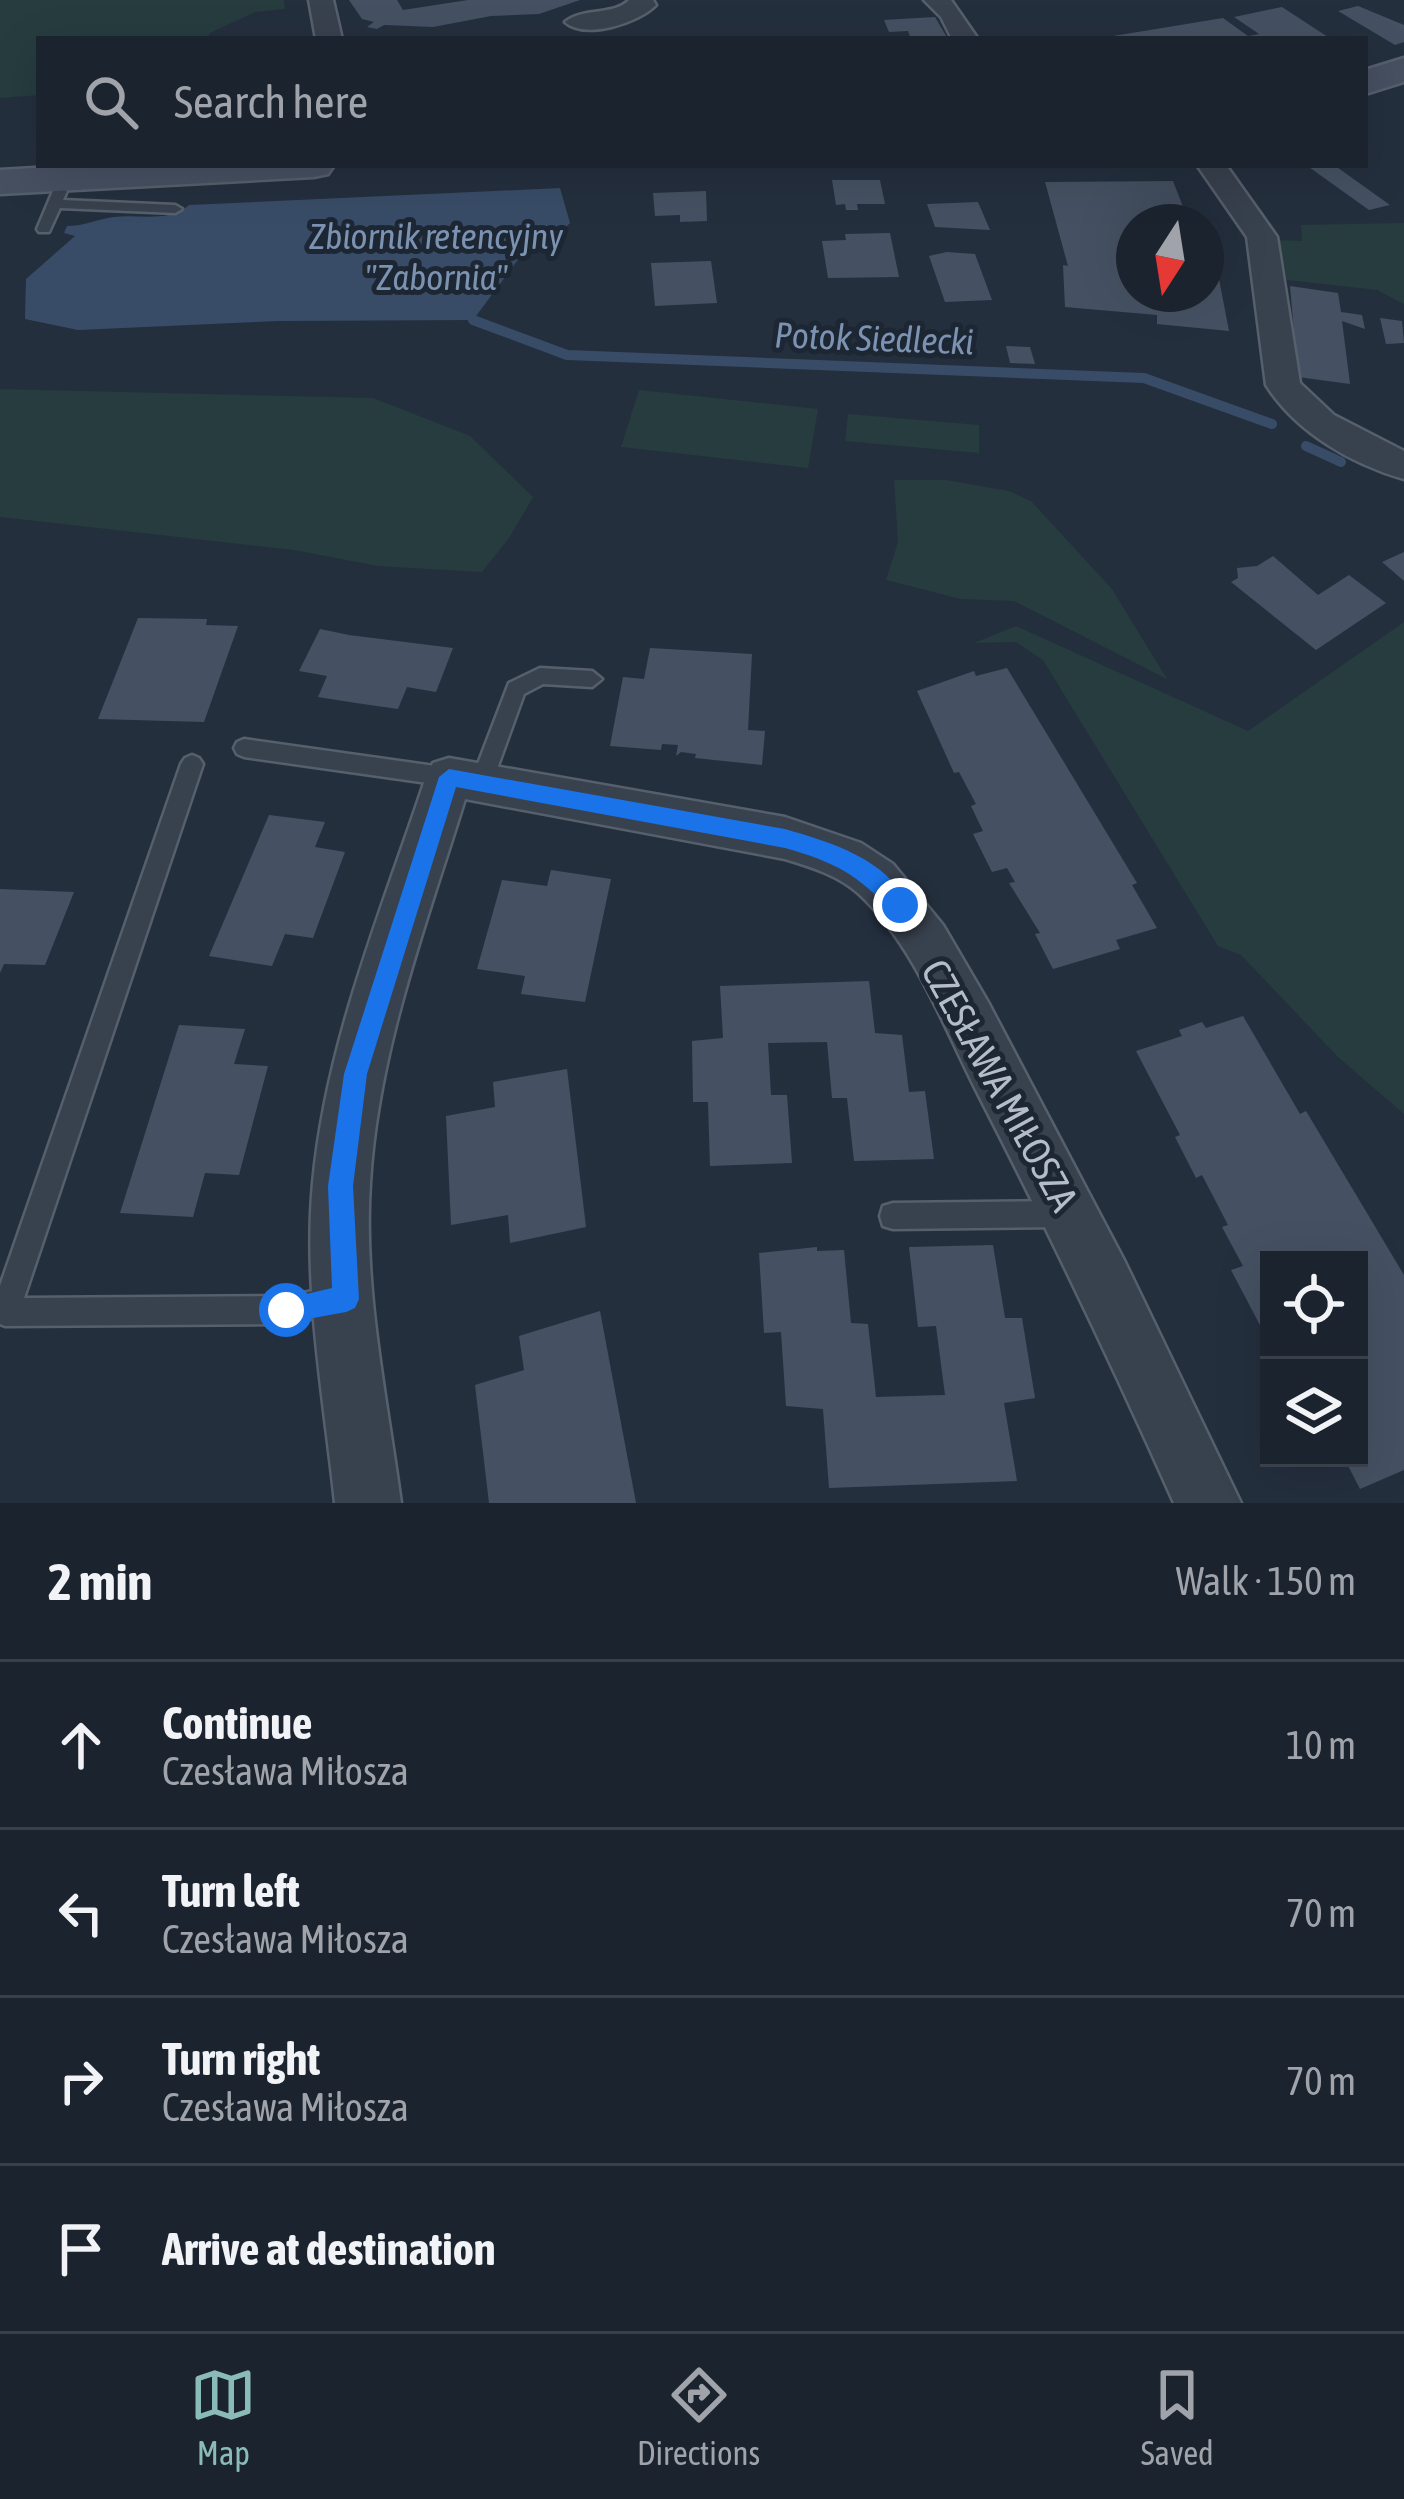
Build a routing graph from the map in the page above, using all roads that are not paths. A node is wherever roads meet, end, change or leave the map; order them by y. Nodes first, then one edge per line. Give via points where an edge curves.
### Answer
1 (321, 0) edge
2 (641, 0) edge
3 (936, 0) edge
4 (578, 22) dead end
5 (327, 36) edge
6 (962, 36) edge
7 (1404, 69) edge
8 (1368, 82) edge
9 (286, 168) edge
10 (1213, 168) edge
11 (0, 182) edge
12 (60, 192) junction
13 (175, 209) dead end
14 (44, 229) dead end
15 (1404, 466) edge
16 (592, 679) dead end
17 (244, 748) dead end
18 (192, 764) dead end
19 (466, 780) junction
20 (1071, 1214) junction
21 (893, 1216) dead end
22 (346, 1299) junction
23 (368, 1503) edge
24 (1208, 1503) edge

1 - 5 street
2 - 4 street via 637,12
3 - 6 street
7 - 8 street
9 - 12 street
10 - 15 street via 1262,237 1283,385 1339,436
11 - 12 street
12 - 13 lane
12 - 14 lane
16 - 19 lane via 541,676 516,688
17 - 19 lane, CZESŁAWA MIŁOSZA
18 - 22 lane via 5,1312 286,1310
19 - 20 street, CZESŁAWA MIŁOSZA via 785,838 838,854 876,879 964,1011
19 - 22 street via 355,1074 340,1186
20 - 21 lane
20 - 24 street, CZESŁAWA MIŁOSZA
22 - 23 street

